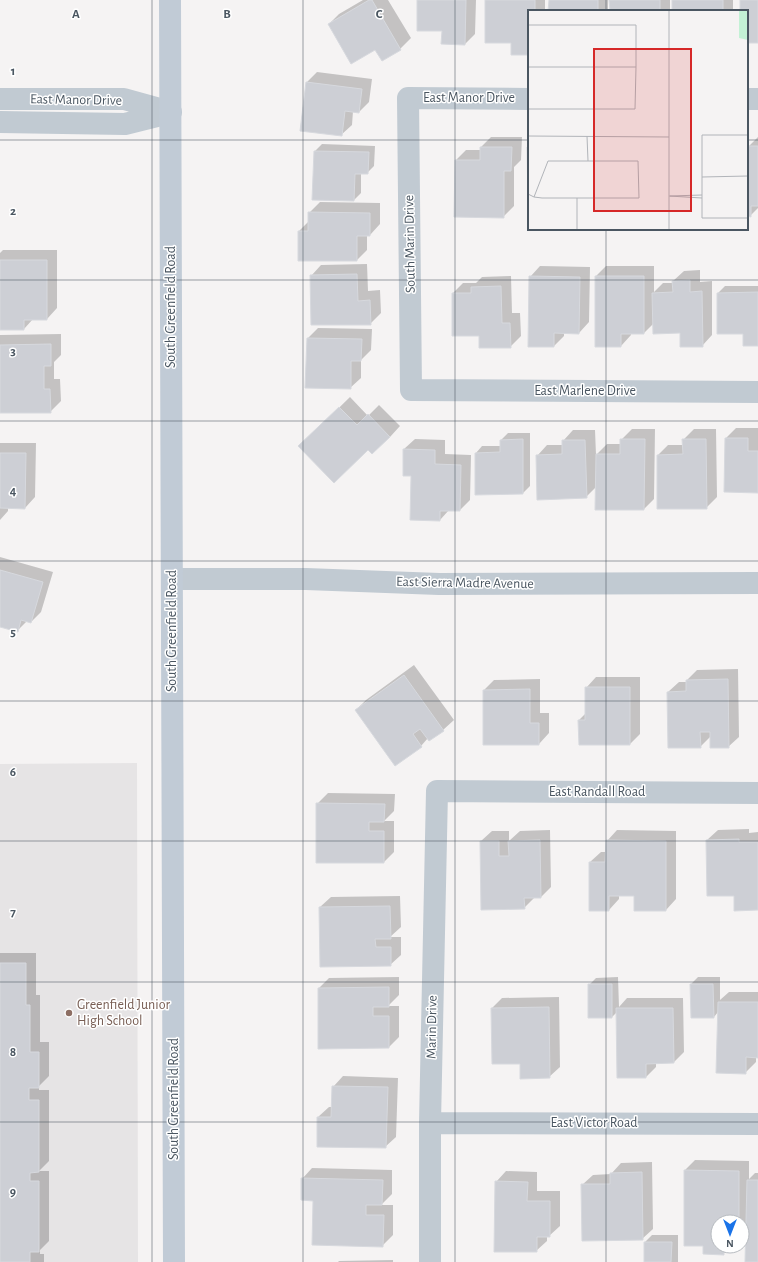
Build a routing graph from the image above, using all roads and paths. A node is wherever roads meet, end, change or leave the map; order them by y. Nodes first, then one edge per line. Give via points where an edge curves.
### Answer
1 (170, 0) edge
2 (408, 98) joint
3 (0, 99) edge
4 (528, 99) edge
5 (170, 112) junction
6 (0, 122) edge
7 (411, 390) joint
8 (758, 392) edge
9 (172, 579) junction
10 (758, 583) edge
11 (437, 791) joint
12 (758, 793) edge
13 (430, 1123) junction
14 (758, 1124) edge
15 (174, 1262) edge
16 (430, 1262) edge

1 - 5 main road, South Greenfield Road
2 - 4 street, East Manor Drive
2 - 7 street, South Marin Drive
3 - 5 street, East Manor Drive via 124,99
5 - 6 street, East Manor Drive via 125,124
5 - 9 main road, South Greenfield Road
7 - 8 street, East Marlene Drive
9 - 10 street, East Sierra Madre Avenue via 306,579 439,584
9 - 15 main road, South Greenfield Road
11 - 12 street, East Randall Road
11 - 13 street, Marin Drive
13 - 14 street, East Victor Road
13 - 16 street, Marin Drive

